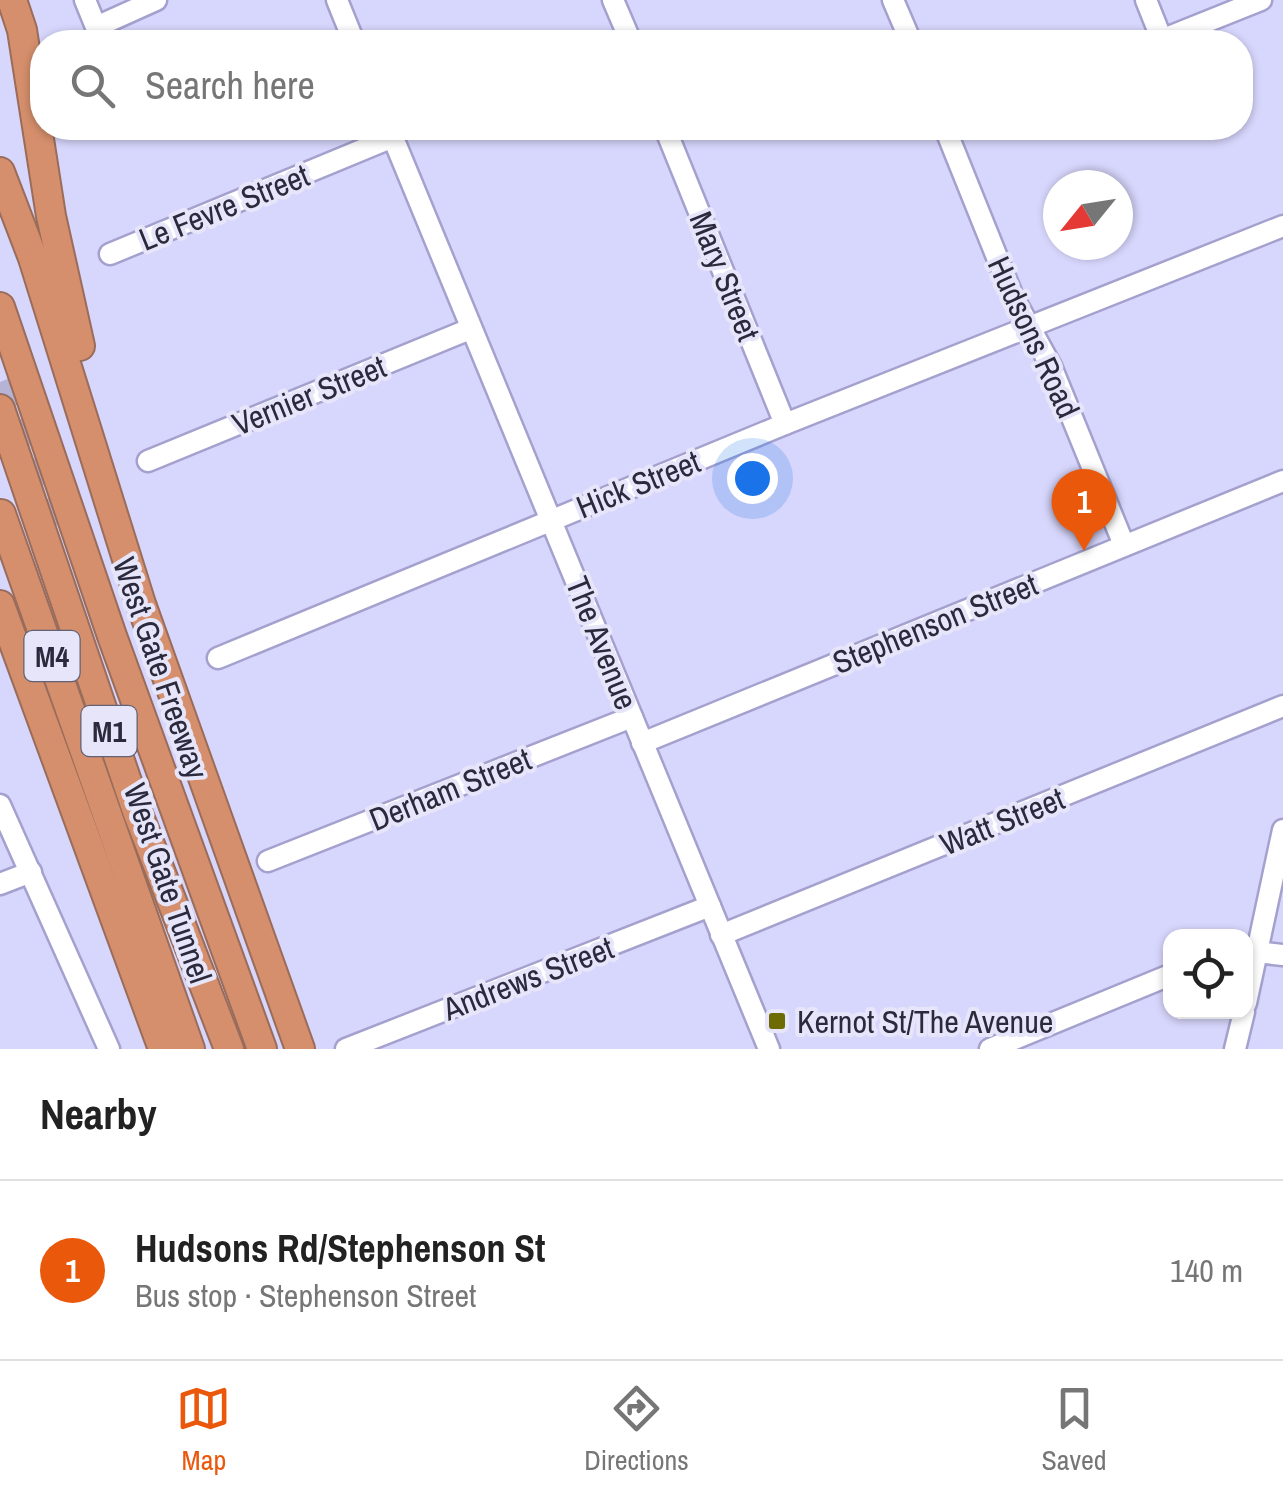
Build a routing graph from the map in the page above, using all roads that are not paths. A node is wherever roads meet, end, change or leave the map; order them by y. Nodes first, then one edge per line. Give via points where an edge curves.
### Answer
1 (12, 0) edge
2 (85, 0) edge
3 (156, 0) edge
4 (337, 0) edge
5 (613, 0) edge
6 (894, 0) edge
7 (1146, 0) edge
8 (1261, 0) edge
9 (349, 30) edge
10 (625, 30) edge
11 (906, 30) edge
12 (1156, 30) edge
13 (1186, 30) edge
14 (30, 77) edge
15 (41, 140) edge
16 (373, 140) edge
17 (394, 140) edge
18 (670, 140) edge
19 (950, 140) edge
20 (0, 172) edge
21 (1283, 226) edge
22 (110, 254) dead end
23 (0, 306) edge
24 (1030, 327) junction
25 (470, 329) junction
26 (0, 408) edge
27 (785, 424) junction
28 (148, 461) dead end
29 (1283, 481) edge
30 (1, 514) edge
31 (553, 519) junction
32 (1124, 545) junction
33 (0, 606) edge
34 (0, 655) edge
35 (218, 658) dead end
36 (1283, 706) edge
37 (632, 717) junction
38 (642, 743) junction
39 (194, 757) junction
40 (0, 805) edge
41 (1283, 830) edge
42 (268, 861) dead end
43 (30, 872) junction
44 (0, 884) edge
45 (100, 888) junction
46 (710, 906) junction
47 (721, 935) junction
48 (1253, 946) edge
49 (1253, 950) edge
50 (1283, 955) edge
51 (1163, 978) edge
52 (1242, 1019) edge
53 (110, 1049) edge
54 (162, 1049) edge
55 (190, 1049) edge
56 (229, 1049) edge
57 (262, 1049) edge
58 (300, 1049) edge
59 (346, 1049) edge
60 (769, 1049) edge
61 (990, 1049) edge
62 (1236, 1049) edge

1 - 14 highway
2 - 3 street via 96,27
4 - 9 street
5 - 10 street
6 - 11 street
7 - 12 street
8 - 13 street
15 - 39 highway via 68,302
16 - 22 street, Le Fevre Street
17 - 25 street, The Avenue
18 - 27 street, Mary Street
19 - 24 street, Hudsons Road
20 - 39 highway, M1 via 34,258
21 - 24 street, Hick Street
23 - 57 highway, West Gate Freeway / M1
24 - 27 street, Hick Street
24 - 32 street, Hudsons Road
25 - 28 street, Vernier Street
25 - 31 street, The Avenue
26 - 56 highway, M1 via 138,811
27 - 31 street, Hick Street
29 - 32 street, Stephenson Street
30 - 55 highway, West Gate Tunnel / M4
31 - 35 street, Hick Street
31 - 37 street, The Avenue
32 - 38 street, Stephenson Street
33 - 45 highway, M1
34 - 45 highway
36 - 47 street, Watt Street
37 - 38 street, The Avenue
37 - 42 street, Derham Street
38 - 46 street, The Avenue
39 - 58 highway, M1
40 - 43 street
41 - 48 street
43 - 44 street
43 - 53 street
45 - 54 highway, M1
46 - 47 street, The Avenue
46 - 59 street, Andrews Street
47 - 60 street, The Avenue
49 - 50 street
51 - 61 street
52 - 62 street

